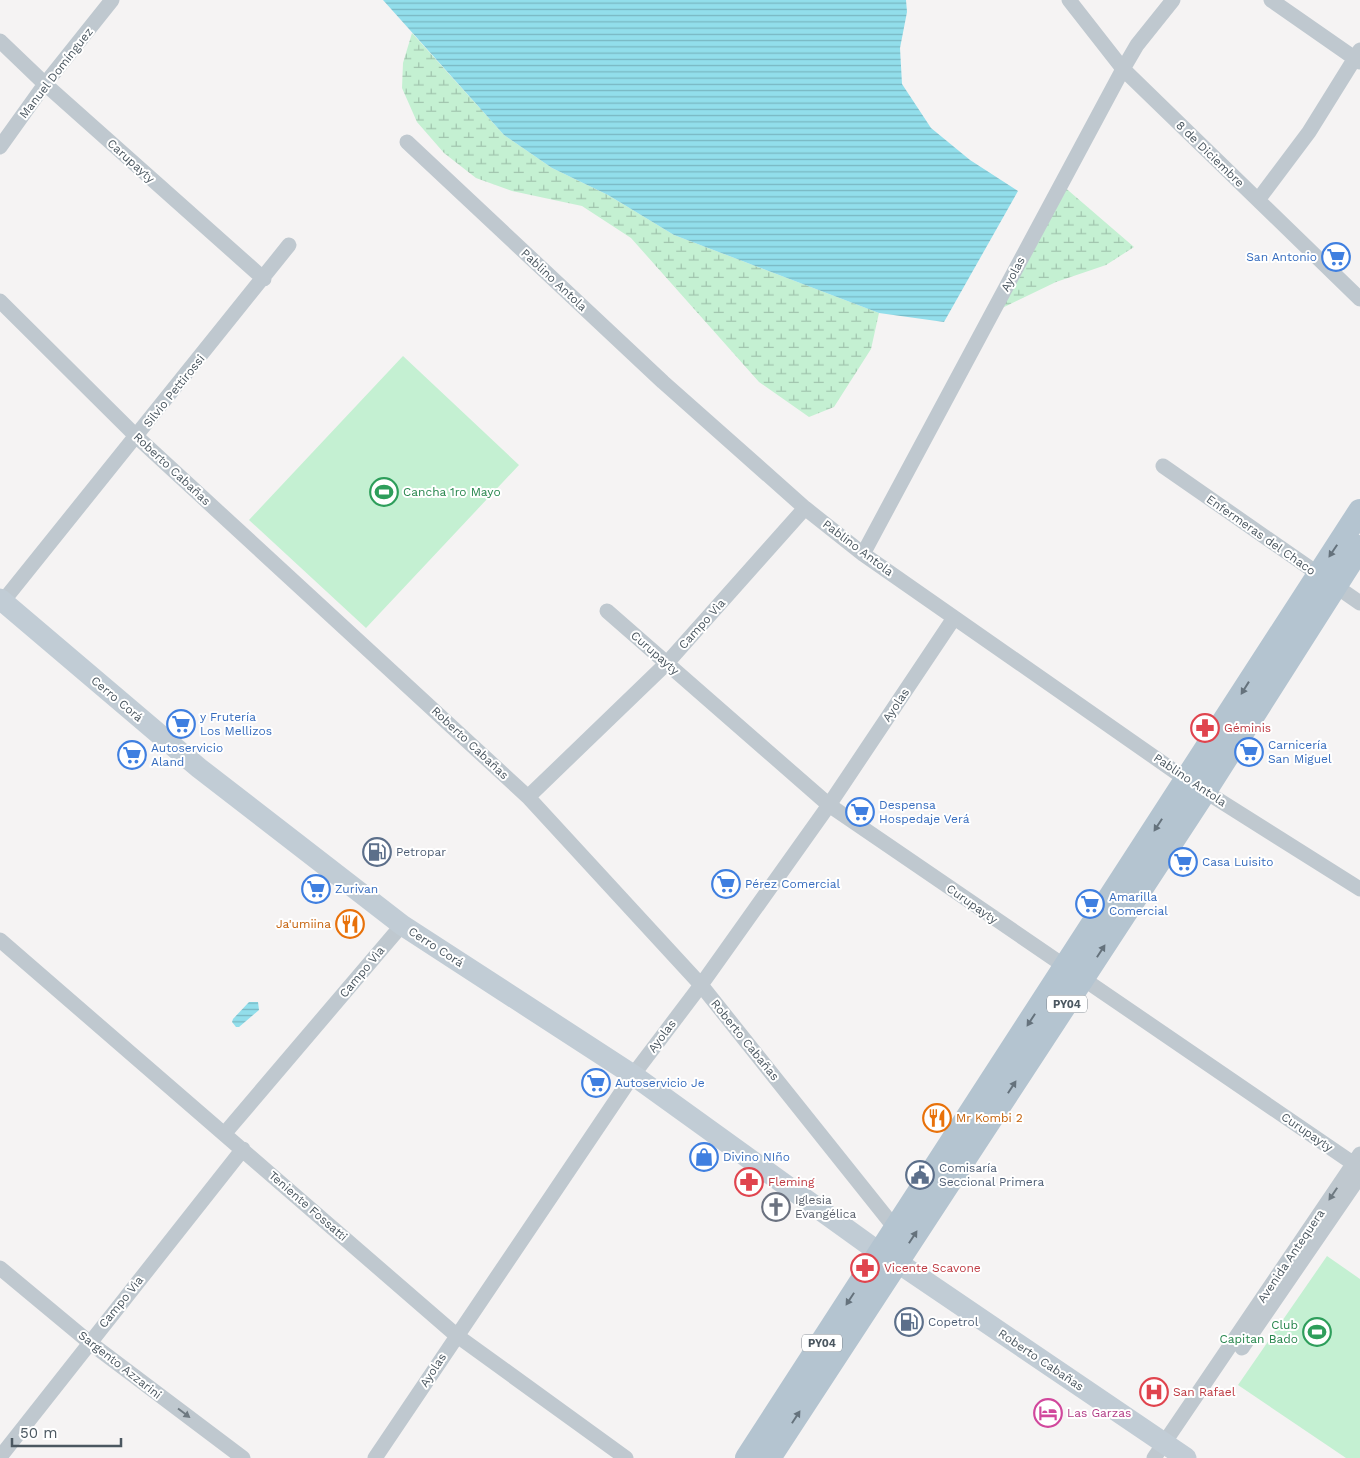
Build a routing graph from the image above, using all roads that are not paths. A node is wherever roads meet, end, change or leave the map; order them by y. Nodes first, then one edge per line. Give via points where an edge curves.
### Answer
1 (112, 0) edge
2 (1069, 0) edge
3 (1173, 0) edge
4 (1271, 0) edge
5 (0, 41) edge
6 (1358, 57) edge
7 (1122, 69) junction
8 (45, 84) junction
9 (407, 142) dead end
10 (0, 146) edge
11 (1258, 200) junction
12 (289, 244) dead end
13 (264, 279) junction
14 (1360, 300) edge
15 (0, 301) edge
16 (137, 437) junction
17 (1163, 466) dead end
18 (805, 508) junction
19 (1360, 511) edge
20 (1360, 547) edge
21 (863, 554) junction
22 (1325, 580) junction
23 (1, 602) edge
24 (1360, 604) edge
25 (606, 610) dead end
26 (954, 618) junction
27 (667, 663) junction
28 (1196, 786) junction
29 (528, 797) junction
30 (830, 805) junction
31 (1360, 889) edge
32 (402, 925) junction
33 (0, 940) edge
34 (1074, 974) junction
35 (701, 985) junction
36 (633, 1075) junction
37 (225, 1133) junction
38 (243, 1150) junction
39 (1358, 1165) edge
40 (895, 1228) junction
41 (888, 1258) junction
42 (0, 1268) edge
43 (456, 1335) junction
44 (89, 1342) junction
45 (1169, 1453) edge
46 (0, 1457) edge
47 (243, 1458) edge
48 (375, 1458) edge
49 (626, 1458) edge
50 (747, 1458) edge
51 (769, 1458) edge

1 - 8 street, Manuel Domínguez
2 - 7 street, 8 de Diciembre
3 - 7 street, Ayolas
4 - 6 street
5 - 8 street, Carupayty
6 - 11 street via 1309,132
7 - 11 street, 8 de Diciembre
7 - 21 street, Ayolas
8 - 10 street, Manuel Domínguez
8 - 13 street, Carupayty
9 - 18 street, Pablino Antola via 663,382
11 - 14 street, 8 de Diciembre
12 - 13 street, Silvio Pettirossi
13 - 16 street, Silvio Pettirossi
15 - 16 street, Roberto Cabañas
16 - 23 street, Silvio Pettirossi
16 - 29 street, Roberto Cabañas
17 - 22 street, Enfermeras del Chaco
18 - 21 street, Pablino Antola
18 - 27 street, Campo Vìa
19 -> 22 main road, PY04
20 - 22 main road, PY04
21 - 26 street, Pablino Antola
22 - 24 street, Enfermeras del Chaco
22 - 28 main road, PY04
23 - 32 street, Cerro Corá via 200,768
25 - 27 street, Curupayty
26 - 28 street, Pablino Antola
26 - 30 street, Ayolas
27 - 29 street, Campo Vìa
27 - 30 street, Curupayty
28 - 31 street, Pablino Antola
28 - 34 main road, PY04
29 - 35 street, Roberto Cabañas
30 - 34 street, Curupayty
30 - 35 street, Ayolas
32 - 36 street, Cerro Corá
32 - 37 street, Campo Vìa
33 - 37 street, Teniente Fossatti
34 - 39 street, Curupayty
34 -> 40 main road, PY04
41 -> 34 main road, PY04
35 - 36 street, Ayolas
35 - 40 street, Roberto Cabañas
36 - 41 street, Cerro Corá
36 - 43 street, Ayolas
37 - 38 street, Teniente Fossatti
38 - 43 street, Teniente Fossatti
38 - 44 street, Campo Vìa
39 - 45 street, Avenida Antequera
40 - 41 main road, PY04
41 - 45 street, Roberto Cabañas
41 -> 50 main road, PY04
51 -> 41 main road, PY04
42 - 44 street, Sargento Azzarini
43 - 48 street, Ayolas
43 - 49 street, Teniente Fossatti
44 - 46 street, Campo Vìa
44 -> 47 street, Sargento Azzarini

